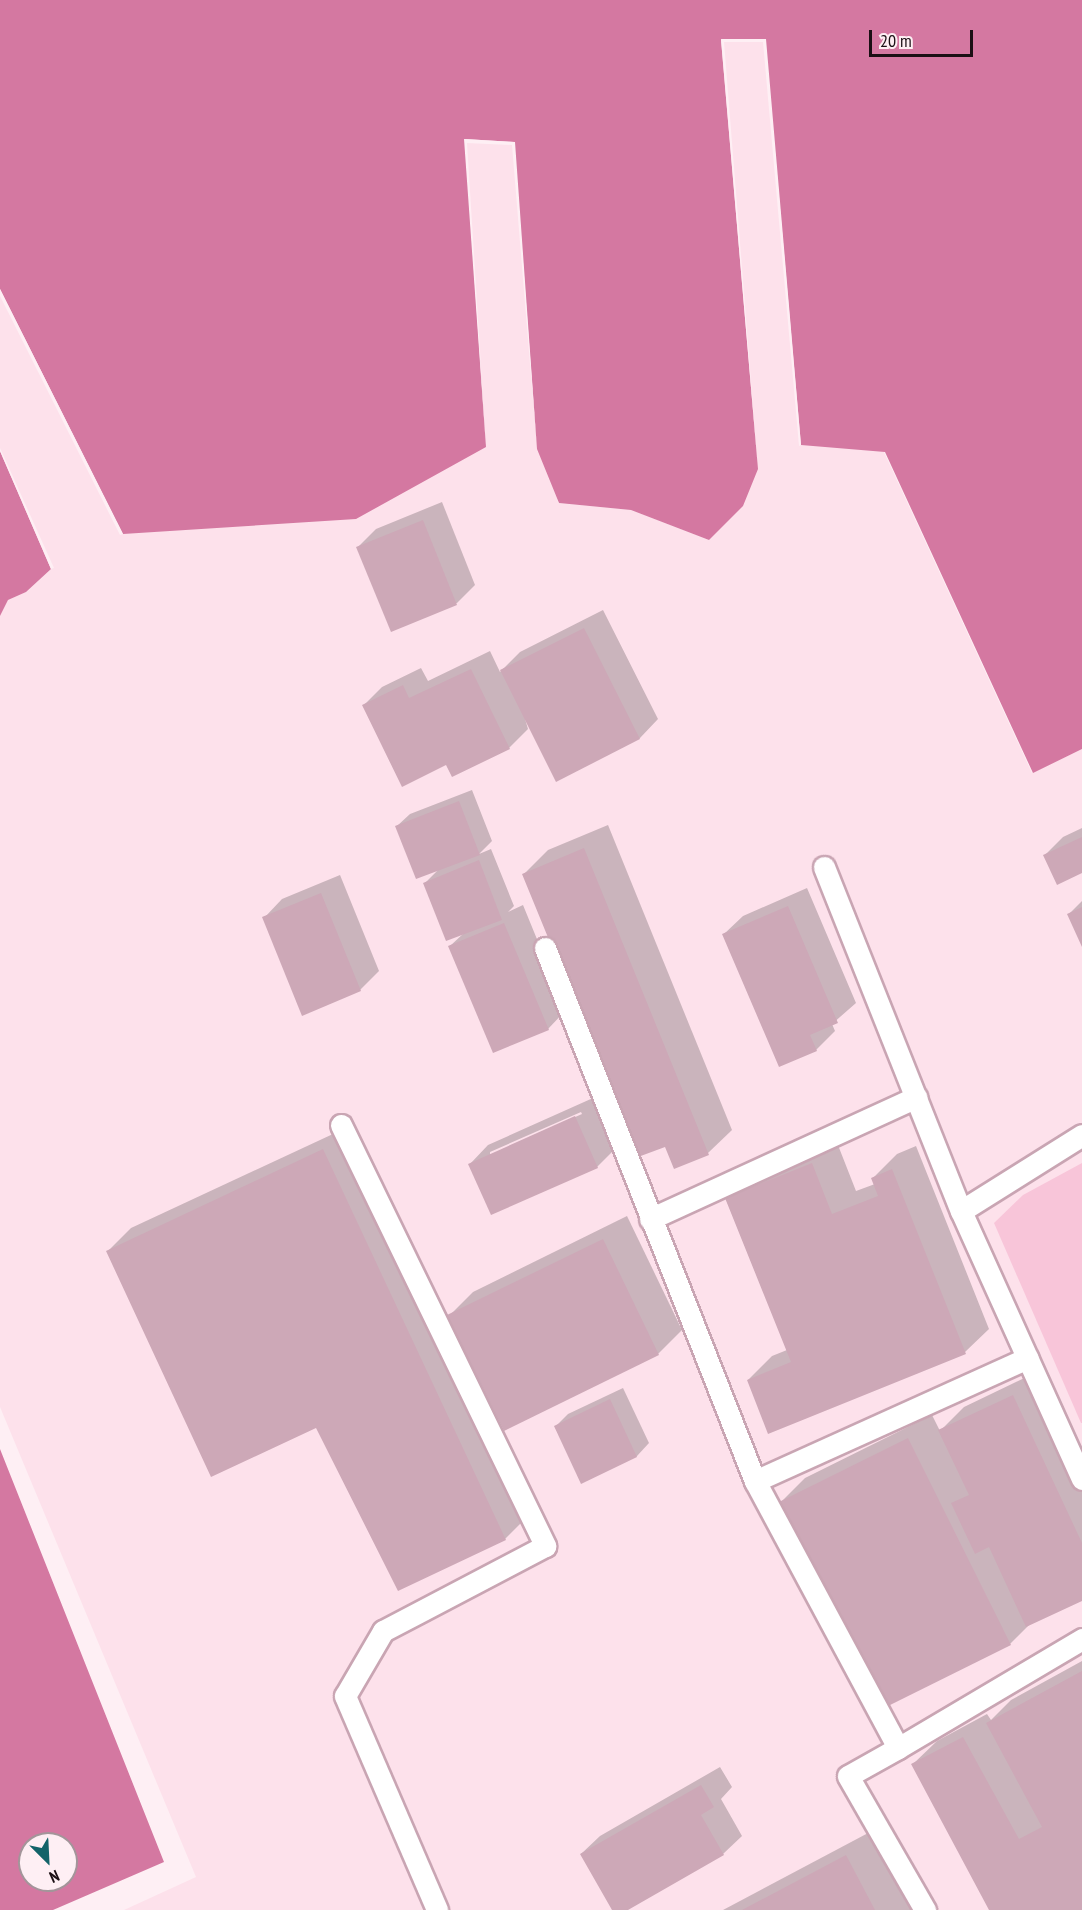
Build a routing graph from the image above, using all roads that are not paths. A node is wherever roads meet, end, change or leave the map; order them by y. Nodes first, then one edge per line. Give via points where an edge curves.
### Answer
1 (824, 867) dead end
2 (545, 948) dead end
3 (915, 1097) junction
4 (341, 1125) dead end
5 (1082, 1136) edge
6 (961, 1211) junction
7 (650, 1219) junction
8 (1027, 1358) junction
9 (1080, 1469) edge
10 (755, 1481) junction
11 (1082, 1639) edge
12 (898, 1748) junction
13 (437, 1910) edge
14 (925, 1910) edge

1 - 3 lane
2 - 7 lane
3 - 6 lane
3 - 7 lane
4 - 13 lane via 545,1546 383,1631 345,1696
5 - 6 lane
6 - 8 lane
7 - 10 lane
8 - 9 lane
8 - 10 lane
10 - 12 lane
11 - 12 lane
12 - 14 lane via 848,1776

